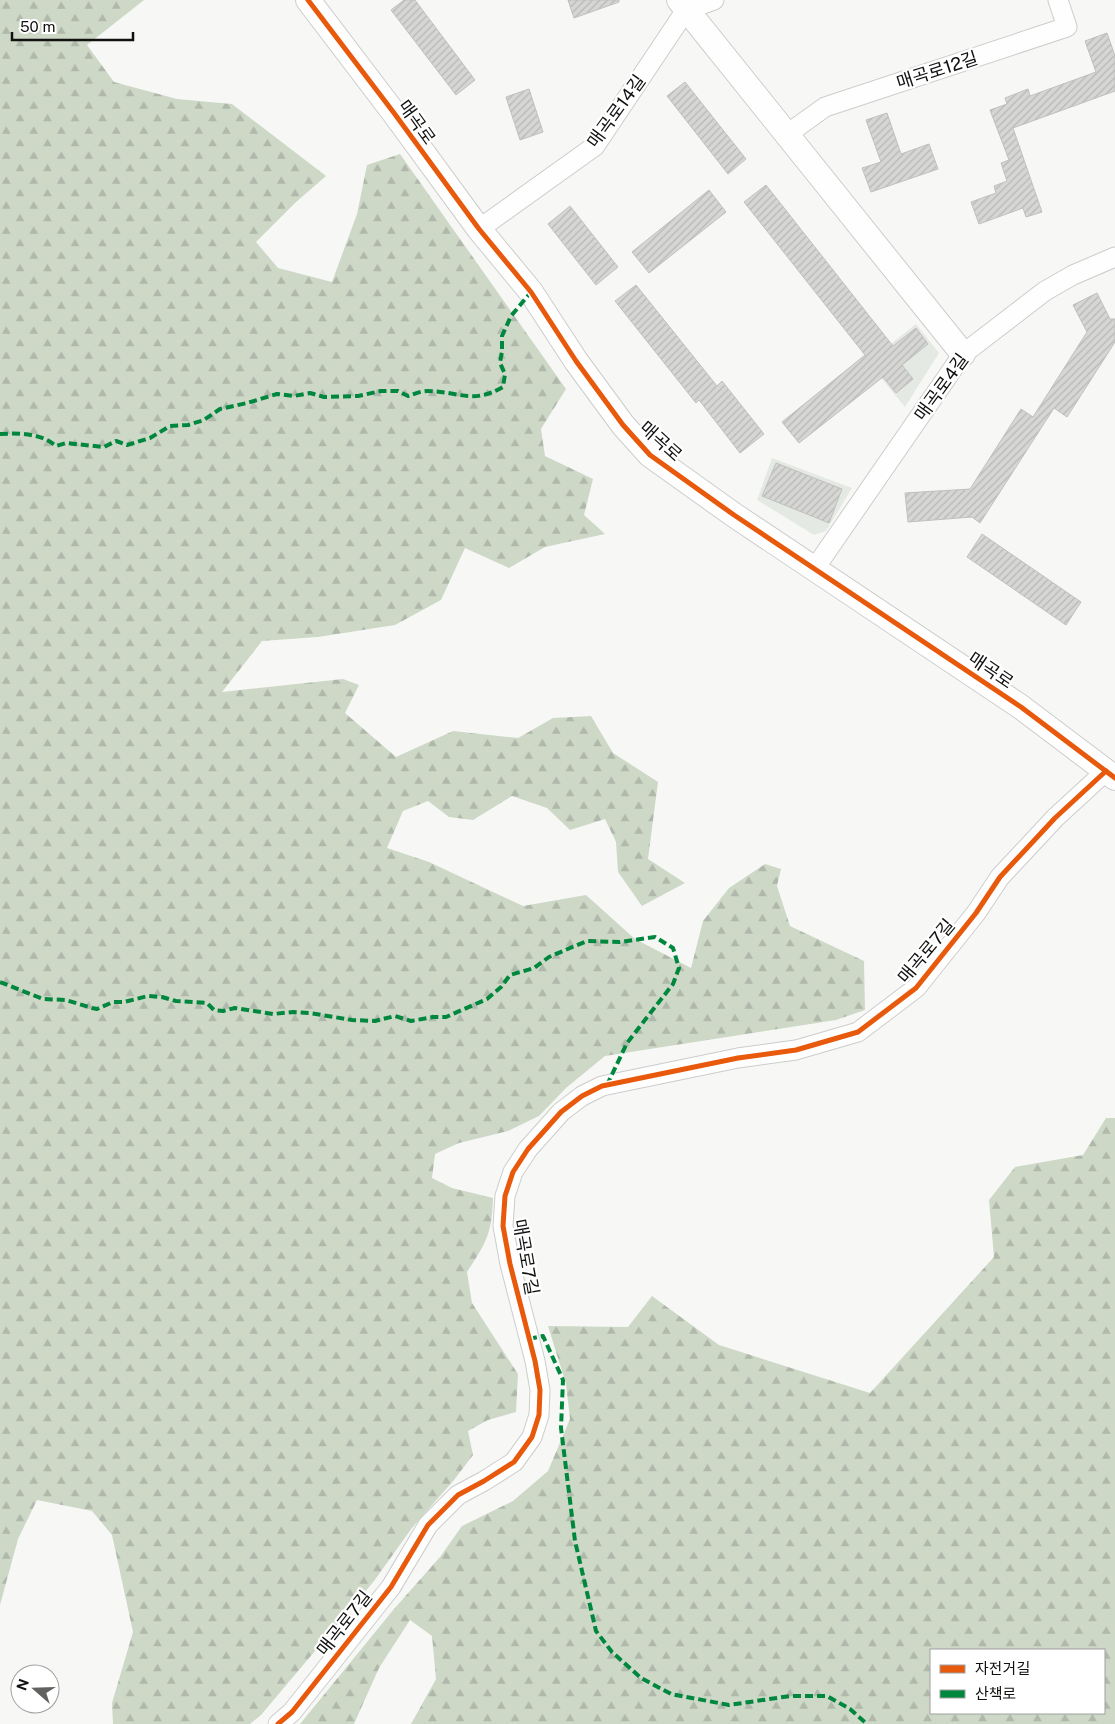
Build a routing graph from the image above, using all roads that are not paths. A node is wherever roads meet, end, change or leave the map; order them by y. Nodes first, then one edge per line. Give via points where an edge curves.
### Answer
1 (308, 0) edge
2 (714, 0) edge
3 (1058, 0) edge
4 (683, 5) edge
5 (786, 135) junction
6 (479, 229) junction
7 (1115, 257) edge
8 (963, 354) junction
9 (815, 568) junction
10 (1110, 774) edge
11 (278, 1724) edge

1 - 6 street, 매곡로
2 - 4 street
3 - 5 street, 매곡로12길 via 1067,27 825,107
4 - 5 street
4 - 6 street, 매곡로14길 via 595,146
5 - 8 street
6 - 9 street, 매곡로 via 531,292 576,361 650,455
7 - 8 street, 매곡로4길 via 1045,291
8 - 9 street, 매곡로4길
9 - 10 street, 매곡로 via 1021,707
10 - 11 street, 매곡로7길 via 1055,818 1000,877 961,933 916,988 858,1032 796,1050 738,1058 602,1086 561,1112 528,1149 513,1172 505,1196 503,1226 540,1390 539,1415 532,1437 514,1462 458,1495 434,1519 391,1587 292,1712

